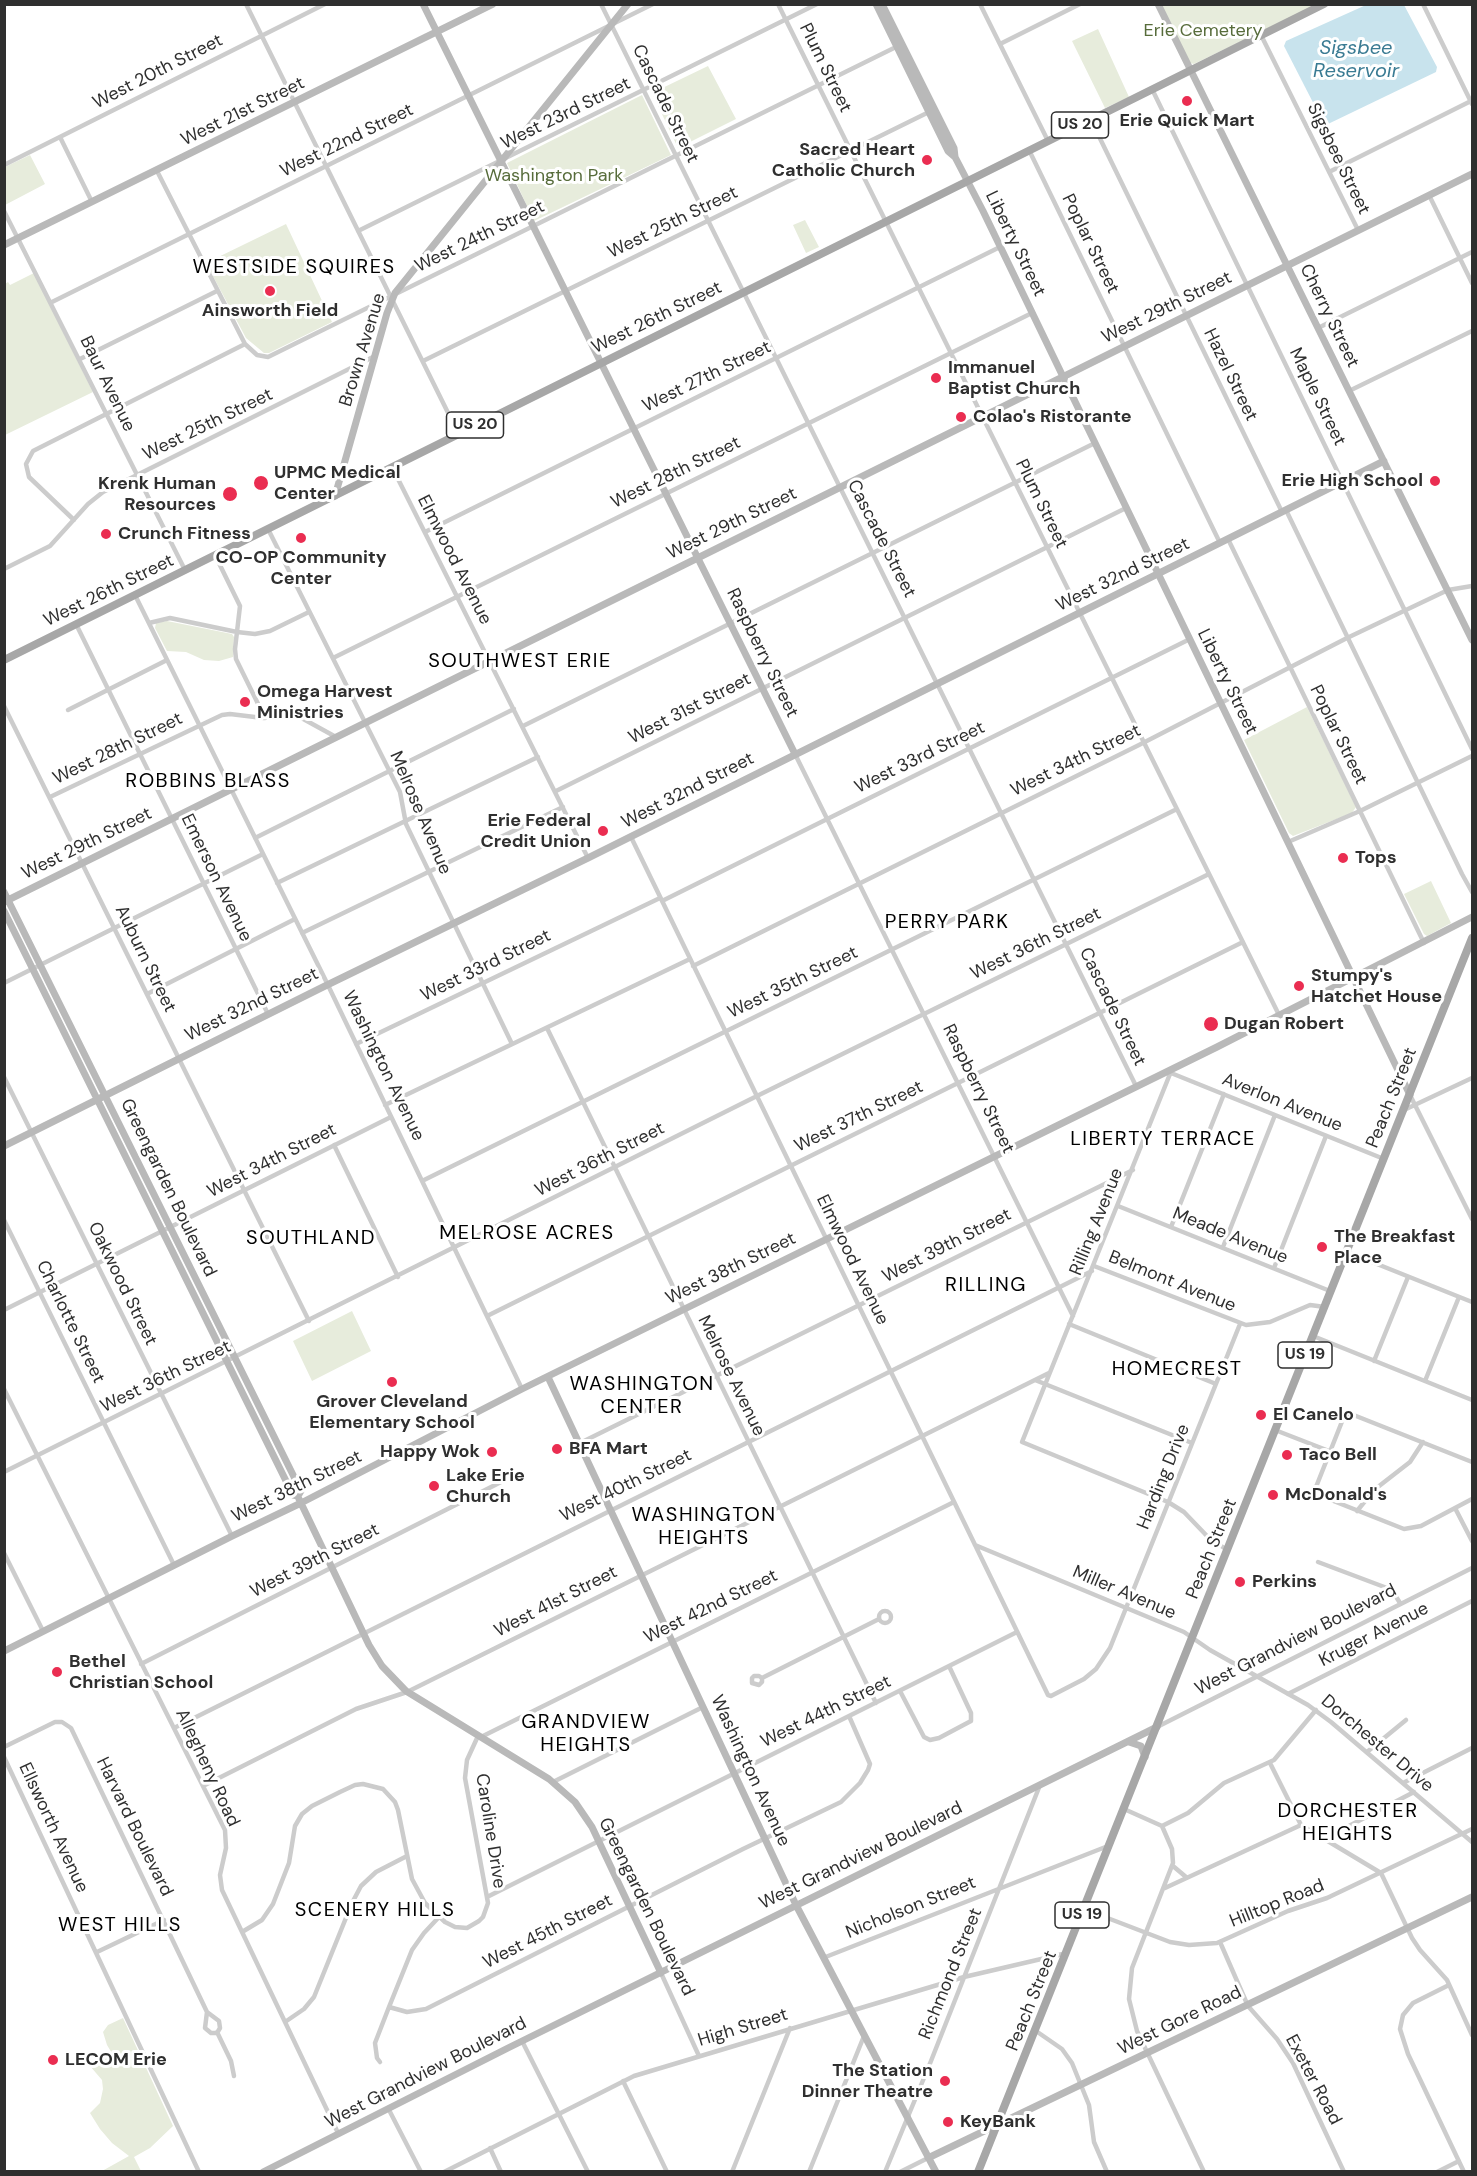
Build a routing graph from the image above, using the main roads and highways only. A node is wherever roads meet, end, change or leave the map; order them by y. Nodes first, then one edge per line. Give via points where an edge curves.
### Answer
1 (1324, 4) edge
2 (4, 660) edge
3 (1472, 944) edge
4 (978, 2172) edge

1 - 2 main road, West 26th Street / US 20
3 - 4 main road, Peach Street / US 19

